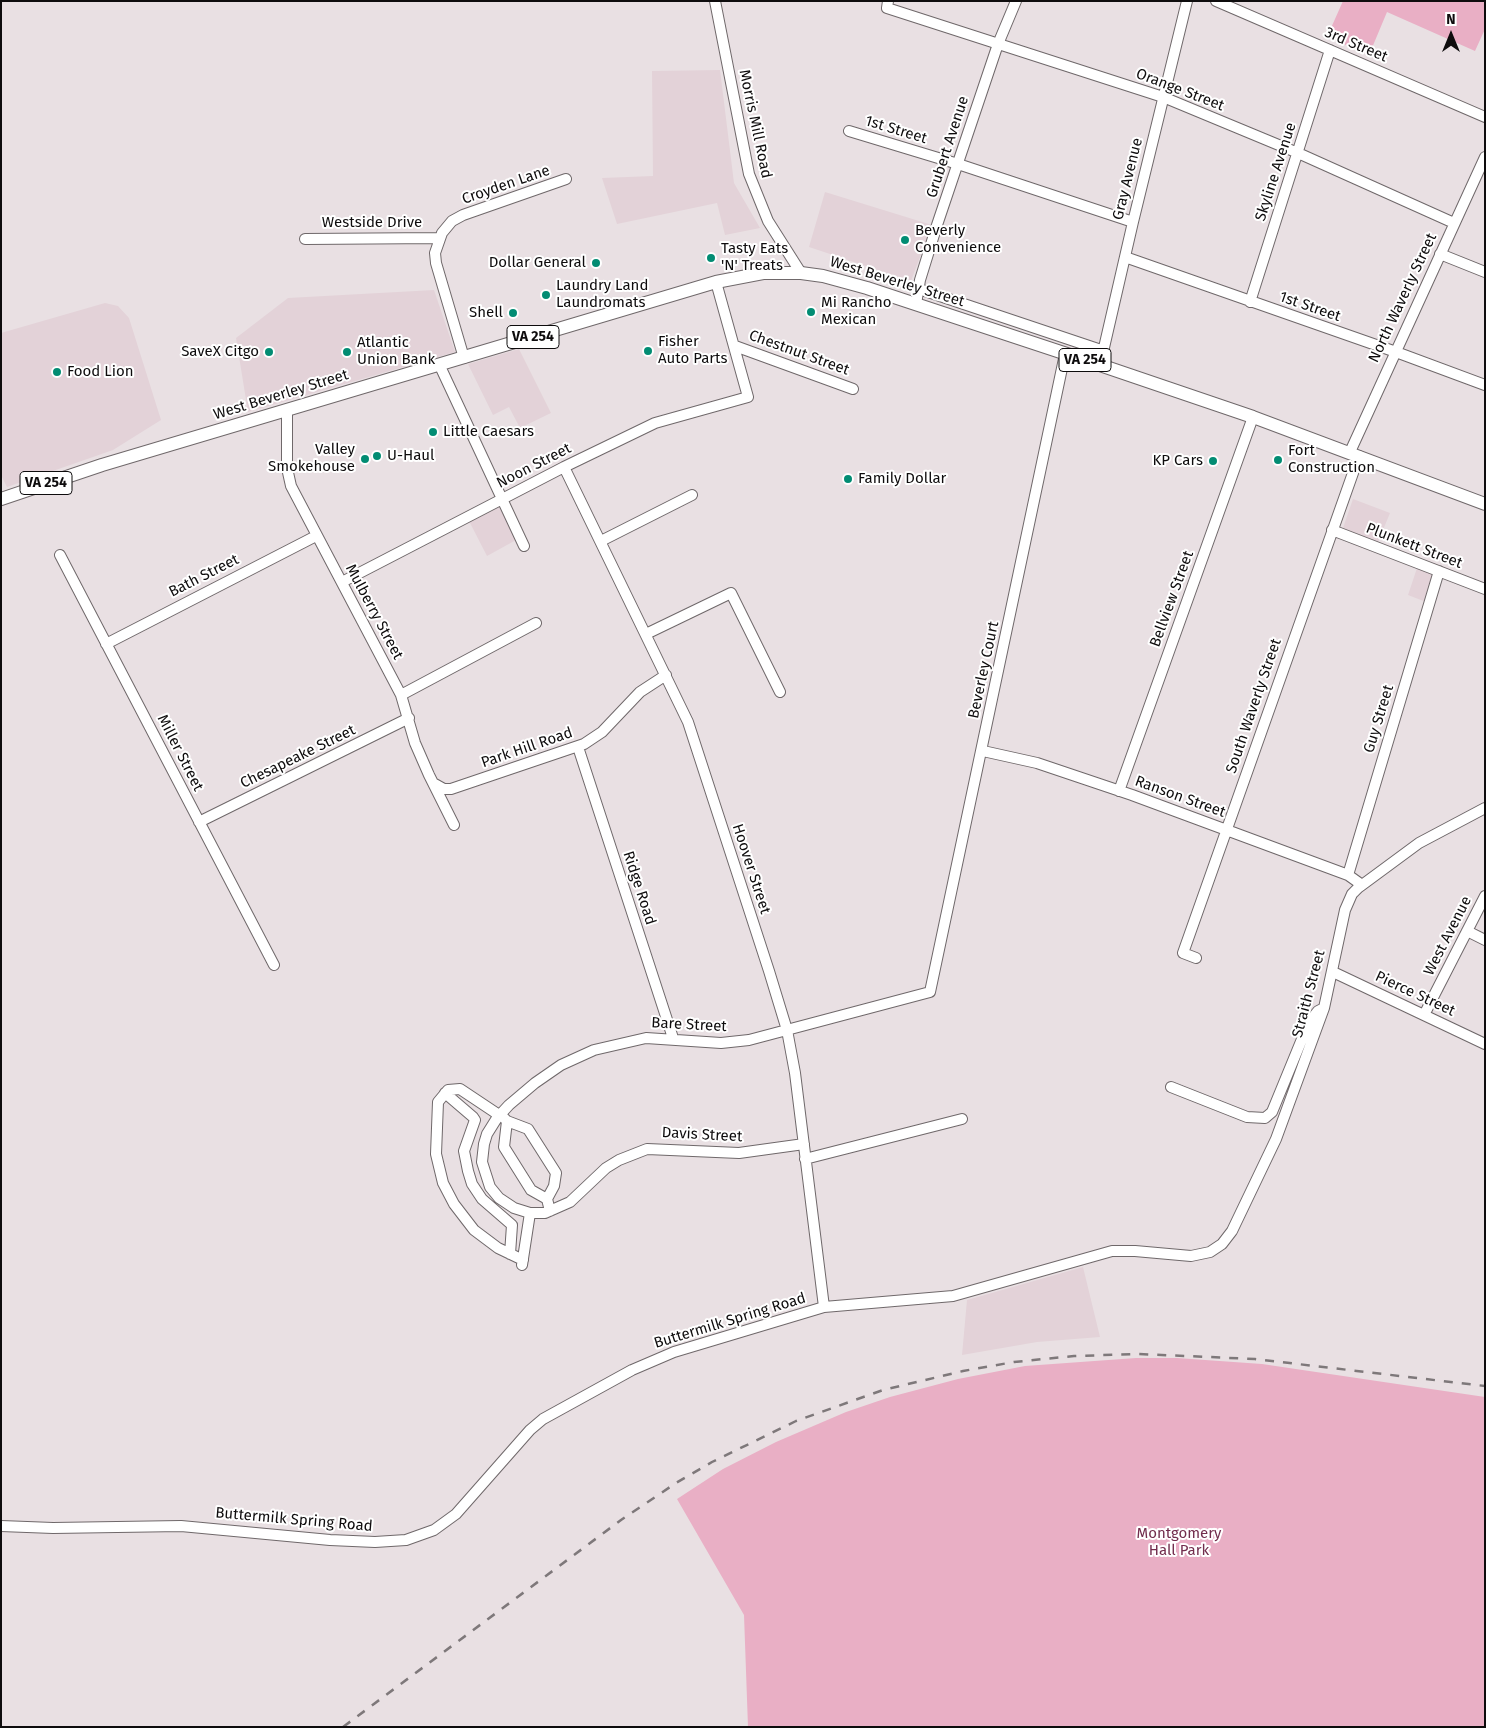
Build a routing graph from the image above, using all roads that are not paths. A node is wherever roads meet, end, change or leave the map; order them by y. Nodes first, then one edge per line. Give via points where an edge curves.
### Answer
1 (715, 1) edge
2 (1016, 1) edge
3 (1187, 1) edge
4 (1216, 1) edge
5 (888, 4) edge
6 (998, 44) junction
7 (1330, 50) junction
8 (1163, 97) junction
9 (1485, 117) edge
10 (850, 132) dead end
11 (1298, 153) junction
12 (1485, 157) edge
13 (958, 164) junction
14 (566, 179) dead end
15 (1133, 222) junction
16 (1454, 223) junction
17 (305, 238) dead end
18 (439, 238) junction
19 (1440, 254) junction
20 (1125, 257) junction
21 (1485, 272) edge
22 (801, 273) junction
23 (716, 282) junction
24 (919, 289) junction
25 (1250, 302) junction
26 (916, 304) junction
27 (735, 346) junction
28 (1104, 351) junction
29 (1396, 352) junction
30 (1065, 354) junction
31 (464, 358) junction
32 (439, 364) junction
33 (1100, 365) junction
34 (1485, 386) edge
35 (853, 388) dead end
36 (287, 410) junction
37 (1253, 418) junction
38 (1355, 454) junction
39 (564, 466) junction
40 (692, 495) dead end
41 (1, 499) edge
42 (502, 499) junction
43 (1485, 504) edge
44 (1332, 530) junction
45 (316, 536) junction
46 (601, 541) junction
47 (524, 546) dead end
48 (60, 555) dead end
49 (1439, 571) junction
50 (342, 582) junction
51 (1485, 589) edge
52 (536, 623) dead end
53 (646, 634) junction
54 (106, 644) junction
55 (666, 675) junction
56 (780, 692) dead end
57 (401, 695) junction
58 (409, 718) junction
59 (578, 748) junction
60 (982, 751) junction
61 (435, 784) junction
62 (1119, 791) junction
63 (1485, 808) edge
64 (199, 822) junction
65 (454, 825) dead end
66 (1226, 829) junction
67 (1348, 875) junction
68 (1362, 885) junction
69 (1485, 896) edge
70 (1466, 931) junction
71 (1485, 940) edge
72 (1196, 958) dead end
73 (274, 964) dead end
74 (1333, 972) junction
75 (930, 992) joint
76 (1324, 1008) junction
77 (1424, 1015) junction
78 (787, 1030) junction
79 (673, 1038) junction
80 (1485, 1044) edge
81 (1170, 1087) dead end
82 (445, 1093) junction
83 (502, 1117) junction
84 (962, 1119) dead end
85 (804, 1144) junction
86 (805, 1159) junction
87 (547, 1199) junction
88 (550, 1212) junction
89 (530, 1213) junction
90 (1222, 1244) joint
91 (510, 1254) junction
92 (824, 1307) junction
93 (1, 1526) edge

1 - 22 street, Morris Mill Road via 749,174 768,220
2 - 6 street, Grubert Avenue
3 - 8 street, Gray Avenue
4 - 7 street, 3rd Street
5 - 6 street, Orange Street
6 - 8 street, Orange Street
6 - 13 street, Grubert Avenue
7 - 9 street, 3rd Street
7 - 11 street, Skyline Avenue
8 - 11 street, Orange Street
8 - 15 street, Gray Avenue
10 - 13 street, 1st Street
11 - 16 street, Orange Street
11 - 25 street, Skyline Avenue
12 - 16 street, North Waverly Street
13 - 15 street, 1st Street
13 - 24 street, Grubert Avenue
14 - 18 street, Croyden Lane via 458,218
15 - 20 street, Gray Avenue
16 - 19 street, North Waverly Street
17 - 18 street, Westside Drive
18 - 31 street via 436,263
19 - 21 street
19 - 29 street, North Waverly Street
20 - 25 street, 1st Street
20 - 28 street, Gray Avenue
22 - 23 main road, West Beverley Street / VA 254 via 757,274
22 - 26 main road, West Beverley Street / VA 254 via 841,280
23 - 27 street
23 - 31 main road, West Beverley Street / VA 254
24 - 26 street, Grubert Avenue
24 - 28 street, West Beverley Street
25 - 29 street, 1st Street
26 - 30 main road, West Beverley Street / VA 254
27 - 35 street, Chestnut Street
27 - 39 street, Noon Street via 748,397 655,423
28 - 33 street, Gray Avenue
29 - 34 street, 1st Street
29 - 38 street, North Waverly Street
30 - 33 main road, West Beverley Street / VA 254
30 - 60 street, Beverley Court
31 - 32 main road, West Beverley Street / VA 254
32 - 36 main road, West Beverley Street / VA 254
32 - 42 street
33 - 37 main road, West Beverley Street / VA 254
36 - 41 main road, West Beverley Street / VA 254
36 - 45 street, Mulberry Street via 288,478
37 - 38 main road, West Beverley Street / VA 254
37 - 62 street, Bellview Street
38 - 43 main road, West Beverley Street / VA 254
38 - 44 street, South Waverly Street
39 - 42 street, Noon Street
39 - 46 street, Hoover Street
40 - 46 street
42 - 47 street
42 - 50 street, Noon Street
44 - 49 street, Plunkett Street
44 - 66 street, South Waverly Street
45 - 50 street, Mulberry Street
45 - 54 street, Bath Street
46 - 53 street, Hoover Street
48 - 54 street, Miller Street
49 - 51 street, Plunkett Street
49 - 67 street, Guy Street
50 - 57 street, Mulberry Street
52 - 57 street
53 - 55 street, Hoover Street
53 - 56 street via 731,593
54 - 64 street, Miller Street
55 - 59 street, Park Hill Road via 640,692 600,734
55 - 78 street, Hoover Street via 692,731
57 - 58 street, Mulberry Street
58 - 61 street, Mulberry Street via 415,742
58 - 64 street, Chesapeake Street
59 - 61 street, Park Hill Road via 451,789
59 - 79 street, Ridge Road
60 - 62 street, Ranson Street via 1037,763
60 - 75 street, Beverley Court
61 - 65 street, Mulberry Street
62 - 66 street, Ranson Street
63 - 68 street, Straith Street via 1419,843
64 - 73 street, Miller Street
66 - 67 street, Ranson Street
66 - 72 street, South Waverly Street via 1183,953
67 - 68 street, Ranson Street
68 - 74 street, Straith Street via 1352,894 1345,910
69 - 70 street, West Avenue
70 - 71 street
70 - 77 street, West Avenue
74 - 76 street, Straith Street
74 - 77 street, Pierce Street
75 - 78 street, Bare Street
76 - 81 street via 1309,1022 1272,1112 1265,1118 1246,1117
76 - 90 street, Straith Street via 1276,1139 1236,1224
77 - 80 street, Pierce Street
78 - 79 street, Bare Street via 737,1042 708,1043
78 - 85 street, Hoover Street
79 - 83 street, Bare Street via 631,1040 594,1050 561,1065 535,1083
82 - 83 street via 460,1089
82 - 91 street via 438,1102 435,1131 436,1154 443,1183 474,1230
82 - 91 street via 473,1117 464,1151 468,1170 482,1199 512,1225
83 - 87 street via 504,1147 533,1193
83 - 87 street via 528,1130 556,1173
83 - 89 street, Bare Street via 491,1126 484,1144 482,1162 486,1179 506,1204
84 - 86 street
85 - 86 street, Hoover Street
85 - 88 street, Davis Street via 739,1153 647,1149 606,1168 570,1202
86 - 92 street, Hoover Street
87 - 88 street
88 - 89 street, Davis Street
89 - 91 street via 522,1263
90 - 92 street, Buttermilk Spring Road via 1210,1252 1191,1256 1112,1251 948,1297
92 - 93 street, Buttermilk Spring Road via 674,1352 572,1402 530,1430 456,1514 434,1530 416,1537 375,1542 181,1526

